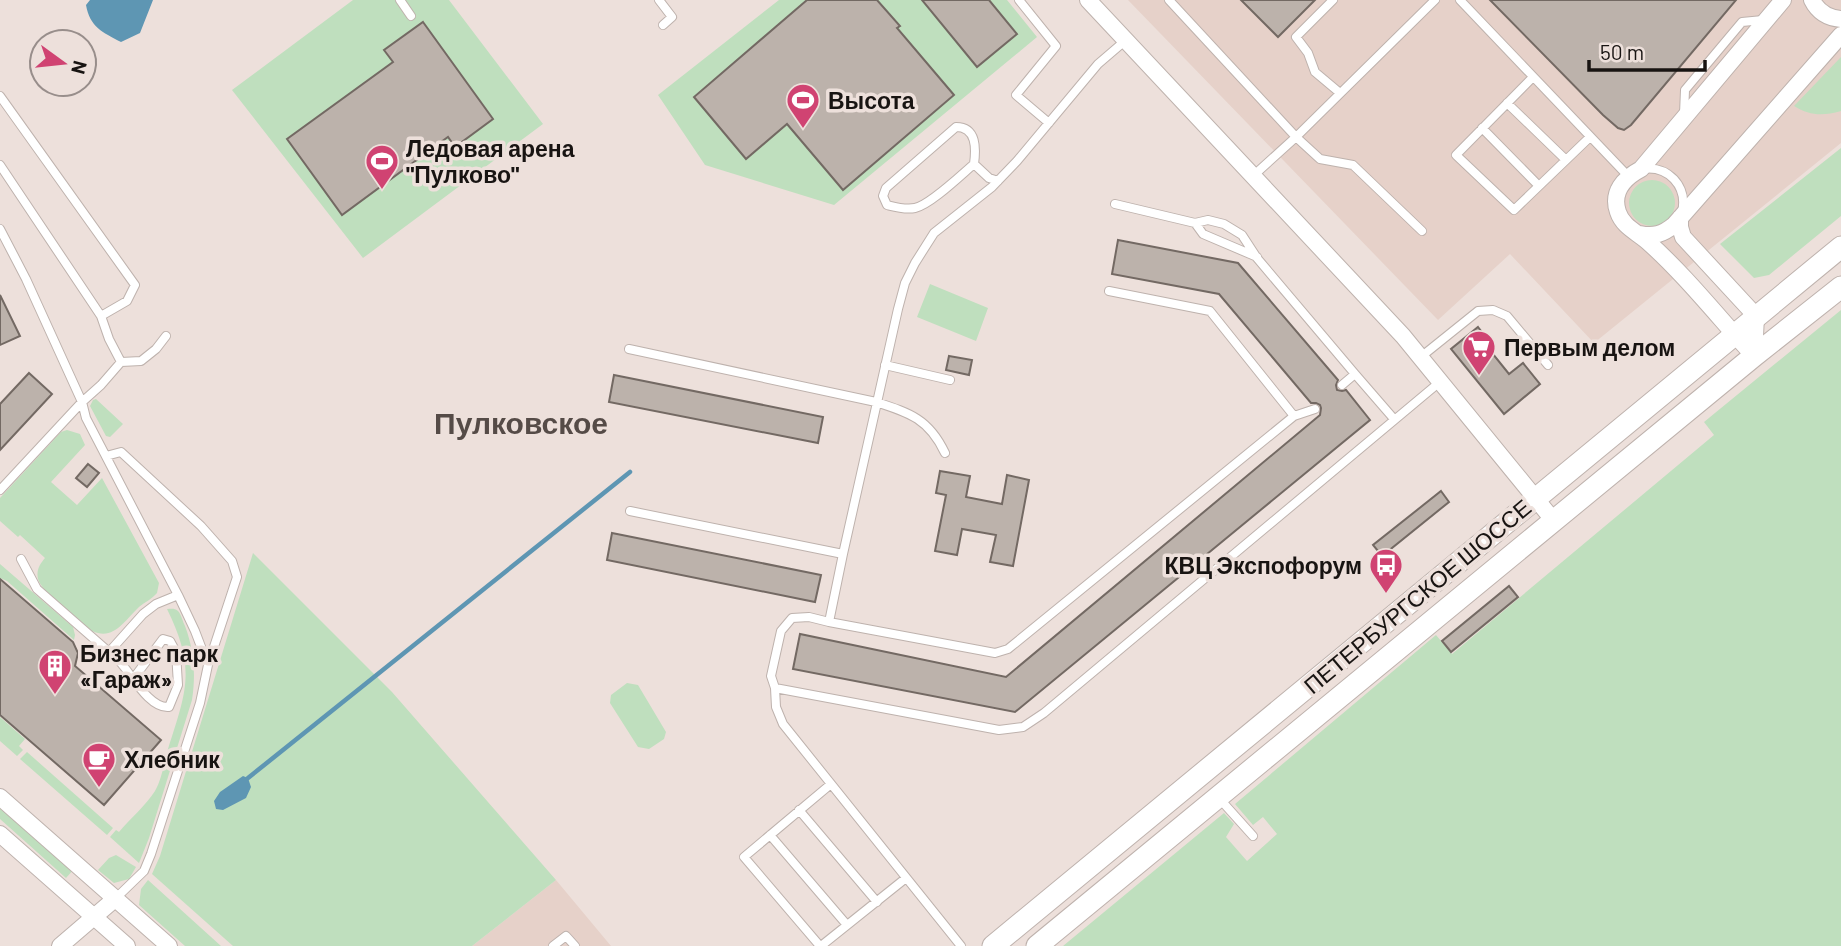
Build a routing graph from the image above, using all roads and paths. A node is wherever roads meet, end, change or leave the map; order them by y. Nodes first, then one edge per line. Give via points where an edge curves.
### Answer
1 (400, 0) edge
2 (659, 0) edge
3 (1019, 0) edge
4 (1088, 0) edge
5 (1169, 0) edge
6 (1333, 0) edge
7 (1435, 0) edge
8 (1460, 0) edge
9 (1783, 0) edge
10 (1812, 0) edge
11 (411, 16) dead end
12 (1841, 19) edge
13 (663, 25) dead end
14 (1841, 35) edge
15 (1126, 40) junction
16 (1533, 77) junction
17 (1340, 93) junction
18 (0, 96) edge
19 (1507, 103) junction
20 (1049, 123) junction
21 (1482, 128) junction
22 (1296, 137) junction
23 (1590, 137) junction
24 (1565, 159) junction
25 (974, 164) junction
26 (0, 165) edge
27 (1634, 173) junction
28 (1253, 176) junction
29 (998, 181) junction
30 (1538, 185) junction
31 (1115, 204) dead end
32 (1680, 218) junction
33 (1195, 223) junction
34 (0, 229) edge
35 (1422, 231) dead end
36 (1640, 234) junction
37 (1841, 247) edge
38 (1257, 258) junction
39 (1841, 287) edge
40 (1109, 291) dead end
41 (101, 316) junction
42 (1756, 316) junction
43 (1734, 334) junction
44 (166, 336) dead end
45 (629, 349) dead end
46 (1422, 356) junction
47 (1754, 356) junction
48 (121, 362) junction
49 (885, 365) junction
50 (1548, 365) dead end
51 (1354, 374) junction
52 (950, 380) dead end
53 (1441, 381) junction
54 (1342, 385) dead end
55 (82, 402) junction
56 (876, 402) junction
57 (1315, 409) dead end
58 (1294, 416) junction
59 (1394, 419) junction
60 (945, 453) dead end
61 (106, 456) junction
62 (0, 491) edge
63 (1535, 498) junction
64 (630, 510) dead end
65 (1554, 521) junction
66 (842, 554) junction
67 (21, 559) dead end
68 (178, 595) junction
69 (829, 622) junction
70 (109, 652) junction
71 (208, 665) junction
72 (132, 680) junction
73 (775, 688) junction
74 (831, 784) junction
75 (0, 797) edge
76 (1218, 797) junction
77 (799, 810) junction
78 (0, 834) edge
79 (770, 835) junction
80 (1253, 836) dead end
81 (906, 878) junction
82 (116, 898) junction
83 (877, 902) junction
84 (94, 917) junction
85 (847, 925) junction
86 (60, 946) edge
87 (127, 946) edge
88 (169, 946) edge
89 (553, 946) edge
90 (575, 946) edge
91 (820, 946) edge
92 (961, 946) edge
93 (993, 946) edge
94 (1037, 946) edge

1 - 11 lane
2 - 13 lane via 672,18
3 - 20 lane via 1056,46 1016,95
4 - 15 street
5 - 22 lane
6 - 17 lane via 1296,37 1315,72
7 - 17 lane
8 - 16 lane
9 - 27 street
10 - 12 street via 1823,13
14 - 32 street
15 - 20 lane via 1098,64
15 - 28 street
16 - 19 lane
16 - 23 lane
17 - 22 lane
18 - 41 lane via 135,285 127,301
19 - 21 lane
19 - 24 lane
20 - 29 lane
21 - 30 lane
21 - 30 lane via 1456,155 1514,210
22 - 28 lane
22 - 35 lane via 1320,159 1353,165
23 - 24 lane
23 - 27 lane
24 - 30 lane
25 - 25 lane via 976,147 971,133 956,127 886,188 883,196 887,205 915,208
25 - 29 lane
26 - 41 lane
27 - 32 lane via 1660,169 1676,180 1684,199
27 - 36 street via 1621,184 1616,204 1623,223
28 - 46 street
29 - 49 lane via 934,233 915,263 905,284
31 - 33 lane
32 - 36 street via 1667,231
32 - 42 street via 1683,237
33 - 38 lane via 1203,234
33 - 38 lane via 1224,224 1242,235
34 - 55 lane
36 - 43 street
37 - 42 main road, ПЕТЕРБУРГСКОЕ ШОССЕ
38 - 51 lane
39 - 47 main road, ПЕТЕРБУРГСКОЕ ШОССЕ
40 - 58 lane via 1210,312
41 - 48 lane
42 - 43 main road, ПЕТЕРБУРГСКОЕ ШОССЕ
42 - 47 street
43 - 47 street
43 - 63 main road, ПЕТЕРБУРГСКОЕ ШОССЕ
44 - 48 lane via 141,361
45 - 56 lane
46 - 50 lane via 1478,311 1493,310 1507,316
46 - 53 street
47 - 65 main road, ПЕТЕРБУРГСКОЕ ШОССЕ
48 - 55 lane
49 - 52 lane
49 - 56 lane
51 - 54 lane
51 - 59 lane
53 - 59 lane
53 - 63 street
55 - 61 lane
55 - 62 lane
56 - 60 lane via 922,422
56 - 66 lane
57 - 58 lane
58 - 69 lane via 1008,649 995,653
59 - 73 lane via 1023,727 999,730
61 - 68 lane
61 - 71 lane via 121,452 232,561 237,577
63 - 65 street
63 - 93 main road, ПЕТЕРБУРГСКОЕ ШОССЕ
64 - 66 lane
65 - 76 main road, ПЕТЕРБУРГСКОЕ ШОССЕ
66 - 69 lane
67 - 70 lane via 37,589
68 - 70 lane via 143,614
68 - 71 lane
69 - 73 lane via 792,618 780,631 771,676
70 - 72 lane
71 - 82 lane via 152,854 144,870
72 - 72 lane via 155,703 169,707 178,685 176,652 170,641 163,639
73 - 74 lane via 783,724
74 - 77 lane
74 - 81 lane
75 - 82 street
76 - 80 lane
76 - 94 main road, ПЕТЕРБУРГСКОЕ ШОССЕ
77 - 79 lane
77 - 83 lane
78 - 84 street
79 - 85 lane
79 - 91 lane via 744,857
81 - 83 lane
81 - 92 lane
82 - 84 street
82 - 88 street
83 - 85 lane
84 - 86 street
84 - 87 street
85 - 91 lane
89 - 90 lane via 566,936

